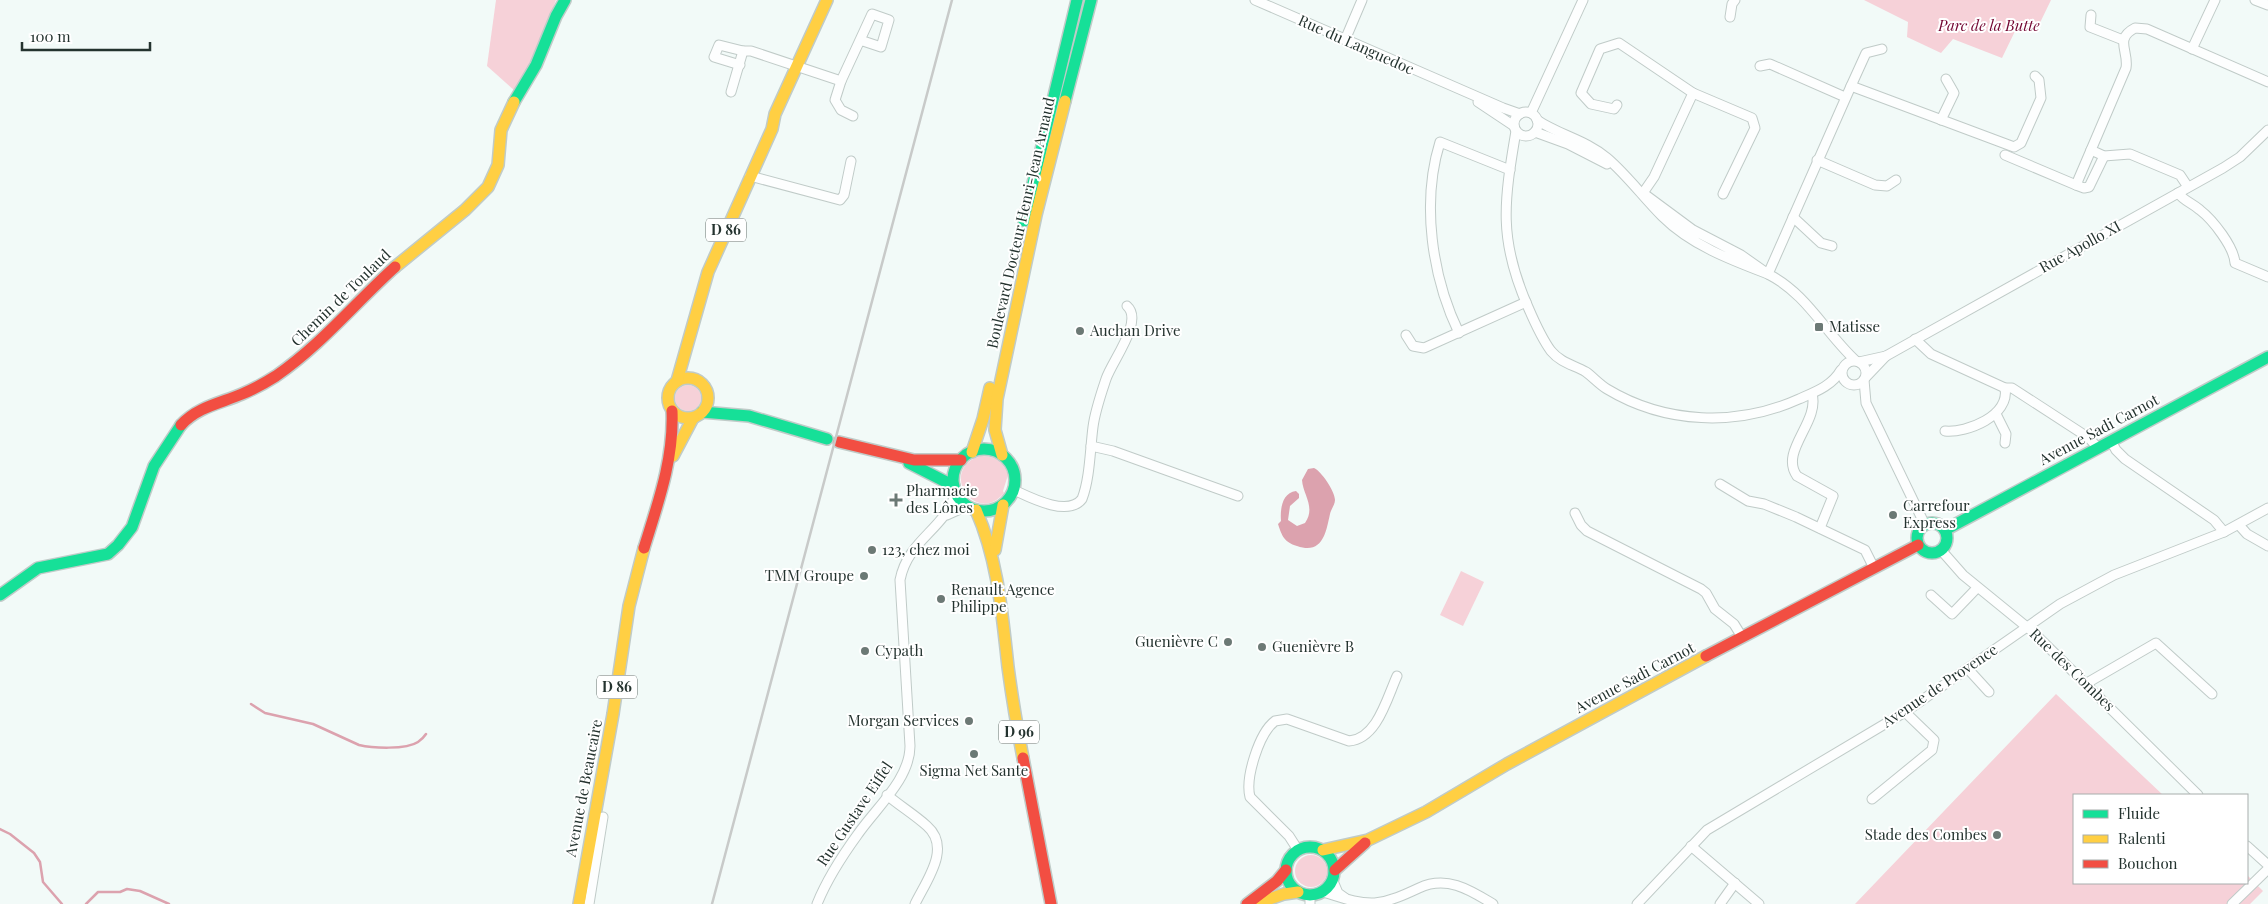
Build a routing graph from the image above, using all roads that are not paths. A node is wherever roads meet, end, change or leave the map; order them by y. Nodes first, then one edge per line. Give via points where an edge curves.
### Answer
1 (565, 0) edge
2 (826, 0) edge
3 (831, 0) edge
4 (1077, 0) edge
5 (1091, 0) edge
6 (1254, 0) edge
7 (1362, 0) edge
8 (1583, 0) edge
9 (1735, 0) edge
10 (2215, 0) edge
11 (2255, 0) edge
12 (2268, 5) edge
13 (2090, 15) dead end
14 (1730, 17) dead end
15 (860, 40) dead end
16 (1345, 40) junction
17 (2124, 40) junction
18 (1882, 49) dead end
19 (2192, 50) junction
20 (743, 52) junction
21 (740, 65) junction
22 (1760, 66) dead end
23 (799, 69) junction
24 (2035, 76) dead end
25 (1946, 79) dead end
26 (840, 81) junction
27 (2268, 82) edge
28 (1851, 86) junction
29 (1459, 89) junction
30 (731, 92) dead end
31 (1693, 92) junction
32 (1845, 97) junction
33 (1617, 106) dead end
34 (1520, 114) junction
35 (853, 116) dead end
36 (1534, 117) junction
37 (1941, 120) junction
38 (1515, 128) junction
39 (2268, 130) edge
40 (1530, 134) junction
41 (2259, 140) junction
42 (2268, 144) edge
43 (2091, 150) junction
44 (2005, 154) dead end
45 (2104, 156) junction
46 (1817, 160) junction
47 (851, 161) dead end
48 (1511, 166) junction
49 (1620, 172) junction
50 (750, 176) junction
51 (1896, 180) dead end
52 (2076, 185) junction
53 (2188, 188) junction
54 (1643, 193) junction
55 (2178, 193) junction
56 (1723, 194) dead end
57 (1793, 217) junction
58 (1832, 246) dead end
59 (1768, 274) junction
60 (2268, 276) edge
61 (1526, 302) junction
62 (1127, 306) dead end
63 (1459, 333) junction
64 (1406, 335) dead end
65 (691, 336) junction
66 (1834, 339) junction
67 (1916, 339) junction
68 (1886, 356) junction
69 (2268, 357) edge
70 (1857, 361) junction
71 (1842, 368) junction
72 (1865, 378) junction
73 (677, 381) junction
74 (698, 381) junction
75 (1833, 382) junction
76 (1849, 384) junction
77 (2005, 388) junction
78 (707, 394) junction
79 (1812, 394) junction
80 (1866, 403) junction
81 (672, 412) junction
82 (1996, 414) junction
83 (698, 415) junction
84 (744, 416) junction
85 (1945, 431) dead end
86 (827, 439) dead end
87 (2112, 441) junction
88 (839, 442) dead end
89 (2005, 443) dead end
90 (1091, 446) junction
91 (2098, 448) junction
92 (972, 452) junction
93 (1002, 454) junction
94 (894, 457) junction
95 (961, 460) junction
96 (665, 473) junction
97 (1720, 484) dead end
98 (955, 489) junction
99 (1014, 490) junction
100 (1238, 496) dead end
101 (1003, 505) junction
102 (972, 508) junction
103 (2268, 508) edge
104 (1575, 512) dead end
105 (946, 515) junction
106 (1925, 525) junction
107 (2239, 526) junction
108 (1820, 528) junction
109 (1945, 530) junction
110 (2224, 532) junction
111 (1918, 545) junction
112 (2268, 546) edge
113 (1941, 550) junction
114 (994, 559) junction
115 (1874, 568) junction
116 (1977, 588) junction
117 (0, 595) edge
118 (1931, 595) dead end
119 (2027, 626) junction
120 (1742, 637) junction
121 (1968, 669) junction
122 (1397, 676) dead end
123 (2086, 683) junction
124 (1989, 692) dead end
125 (2212, 694) dead end
126 (1905, 712) junction
127 (2197, 794) edge
128 (888, 795) junction
129 (1872, 799) dead end
130 (603, 817) dead end
131 (1368, 840) junction
132 (1691, 846) junction
133 (2248, 847) edge
134 (1298, 850) junction
135 (1323, 850) junction
136 (2268, 865) edge
137 (2268, 869) edge
138 (1286, 870) junction
139 (1334, 876) junction
140 (1735, 884) junction
141 (1298, 892) junction
142 (1323, 892) junction
143 (1345, 898) junction
144 (1310, 900) edge
145 (579, 904) edge
146 (590, 904) edge
147 (817, 904) edge
148 (915, 904) edge
149 (1051, 904) edge
150 (1247, 904) edge
151 (1255, 904) edge
152 (1493, 904) edge
153 (1638, 904) edge
154 (1720, 904) edge
155 (1759, 904) edge
156 (2232, 904) edge

1 - 117 main road, Chemin de Toulaud via 557,12 537,64 506,117 501,129 500,156 485,191 370,289 314,349 280,373 246,392 206,406 184,422 151,472 138,514 118,547 108,554 38,568
2 - 23 main road, D 86
3 - 23 main road, D 86 via 825,20
4 - 92 main road, Boulevard Docteur Henri-Jean Arnaud via 1026,213 983,419
5 - 93 main road, Boulevard Docteur Henri-Jean Arnaud via 1036,215 997,399 995,430
6 - 16 street, Rue du Languedoc
7 - 16 street
8 - 36 street
9 - 14 street
10 - 19 street
11 - 12 street
13 - 17 street via 2090,27
15 - 26 street
16 - 29 street, Rue du Languedoc
17 - 19 street via 2129,31 2141,28
17 - 43 street via 2126,68
18 - 28 street via 1866,53
19 - 27 street
20 - 21 street
20 - 21 street via 719,45 714,57
20 - 23 street via 751,51
21 - 30 street
22 - 32 street via 1770,64
23 - 26 street
23 - 50 main road, D 86 via 782,117 772,129
24 - 37 street via 2039,80 2041,98 2018,146
25 - 37 street via 1954,94
26 - 35 street via 835,100 842,110
28 - 32 street
28 - 37 street
29 - 34 street, Rue du Languedoc
29 - 38 street, Rue du Languedoc
31 - 33 street via 1619,44 1600,49 1581,93 1591,104 1614,109
31 - 54 street via 1654,177
31 - 56 street via 1752,118 1755,128
32 - 46 street
34 - 36 street
34 - 38 street
36 - 40 street via 1538,126
36 - 49 street via 1594,148
38 - 40 street
38 - 48 street
39 - 41 street, Rue Apollo XI
40 - 48 street
40 - 49 street via 1583,150
41 - 42 street
41 - 53 street, Rue Apollo XI via 2223,168
43 - 45 street
43 - 52 street
44 - 52 street
45 - 52 street via 2089,187
45 - 53 street via 2130,154 2180,175
46 - 51 street via 1875,185 1887,186
46 - 57 street
47 - 50 street via 844,195 836,200
48 - 61 street via 1505,204 1506,227 1509,254
48 - 63 street via 1440,142 1431,190 1434,241 1440,283
49 - 54 street
50 - 65 main road, D 86 via 710,267
53 - 55 street, Rue Apollo XI
54 - 59 street via 1662,216 1688,237
55 - 60 street via 2206,216 2231,248 2235,263
55 - 67 street, Rue Apollo XI
57 - 58 street via 1821,243
57 - 59 street
59 - 66 street via 1806,302
61 - 63 street
61 - 79 street via 1551,351 1566,364 1586,372 1606,388 1655,410 1711,419 1737,417 1764,412
62 - 90 street via 1133,313 1133,323 1106,379 1093,424
63 - 64 street via 1424,348 1412,346
65 - 73 main road, D 86
65 - 74 main road, D 86
66 - 70 street
66 - 71 street
67 - 68 street, Rue Apollo XI
67 - 77 street via 1931,354
68 - 70 street, Rue Apollo XI
68 - 72 street, Rue Apollo XI
69 - 87 main road, Avenue Sadi Carnot
70 - 71 street via 1848,362
70 - 72 street via 1864,366
71 - 75 street
71 - 76 street via 1842,378
72 - 76 street via 1858,384
72 - 80 street
73 - 74 main road via 691,378
73 - 81 main road via 667,398
74 - 78 main road
75 - 76 street
75 - 79 street
76 - 80 street
77 - 82 street via 2006,397
77 - 91 street via 2012,388 2089,438
78 - 83 main road via 707,404
78 - 84 main road
79 - 108 street via 1812,411 1792,461 1797,476 1833,496
80 - 106 street
81 - 83 main road via 682,417
81 - 96 main road, Avenue de Beaucaire / D 86 via 672,439
82 - 85 street via 1959,432
82 - 89 street via 2006,434
83 - 84 main road via 725,412
83 - 96 main road, Avenue de Beaucaire / D 86
84 - 86 main road
87 - 91 main road, Avenue Sadi Carnot
87 - 110 street via 2125,459 2214,520
88 - 94 main road
90 - 99 street via 1084,495 1078,504 1062,507
90 - 100 street
91 - 109 main road, Avenue Sadi Carnot
92 - 93 main road via 984,449
92 - 95 main road
93 - 99 main road via 1015,474
94 - 95 main road via 933,462
94 - 98 main road
95 - 98 main road via 954,472
96 - 145 main road, Avenue de Beaucaire / D 86 via 632,591
97 - 108 street via 1748,501 1764,504
98 - 102 main road
98 - 105 street, Rue Gustave Eiffel
99 - 101 main road
101 - 102 main road via 990,511
101 - 114 main road, D 96
102 - 105 street, Rue Gustave Eiffel
102 - 114 main road, D 96 via 986,531
103 - 107 street, Avenue de Provence
104 - 120 street via 1588,531 1701,589
105 - 128 street, Rue Gustave Eiffel via 912,550 902,571 900,597 910,754
106 - 109 main road via 1938,524
106 - 111 main road via 1918,531
107 - 110 street, Avenue de Provence
107 - 112 street
108 - 115 street via 1865,550
109 - 113 main road via 1946,543
110 - 119 street, Avenue de Provence via 2114,574
111 - 113 main road via 1931,553
111 - 115 main road, Avenue Sadi Carnot
113 - 116 street, Rue des Combes
114 - 149 main road, D 96 via 1011,690
115 - 120 main road, Avenue Sadi Carnot
116 - 118 street via 1952,614
116 - 119 street, Rue des Combes
119 - 121 street, Avenue de Provence
119 - 123 street, Rue des Combes
120 - 131 main road, Avenue Sadi Carnot via 1507,764 1441,804
121 - 124 street
121 - 126 street, Avenue de Provence
122 - 134 street via 1369,732 1357,740 1286,719 1275,721 1265,732 1251,770 1248,790 1250,797 1289,836
123 - 125 street via 2156,643
123 - 127 street, Rue des Combes
126 - 129 street via 1934,740 1932,750
126 - 132 street, Avenue de Provence via 1707,830
128 - 147 street, Rue Gustave Eiffel via 840,860
128 - 148 street via 927,826 937,842 935,863
130 - 146 street, Avenue de Beaucaire
131 - 135 main road, Avenue Sadi Carnot
131 - 139 main road, Avenue Sadi Carnot
132 - 140 street
132 - 153 street, Avenue de Provence
133 - 136 street
134 - 135 main road via 1311,846
134 - 138 main road via 1290,858
135 - 139 main road via 1332,859
137 - 156 street
138 - 141 main road via 1289,883
138 - 150 main road
139 - 142 main road
139 - 143 street via 1338,893
140 - 154 street
140 - 155 street
141 - 144 main road
141 - 151 main road
142 - 143 street
142 - 144 main road
143 - 152 street via 1373,903 1421,887 1452,883

